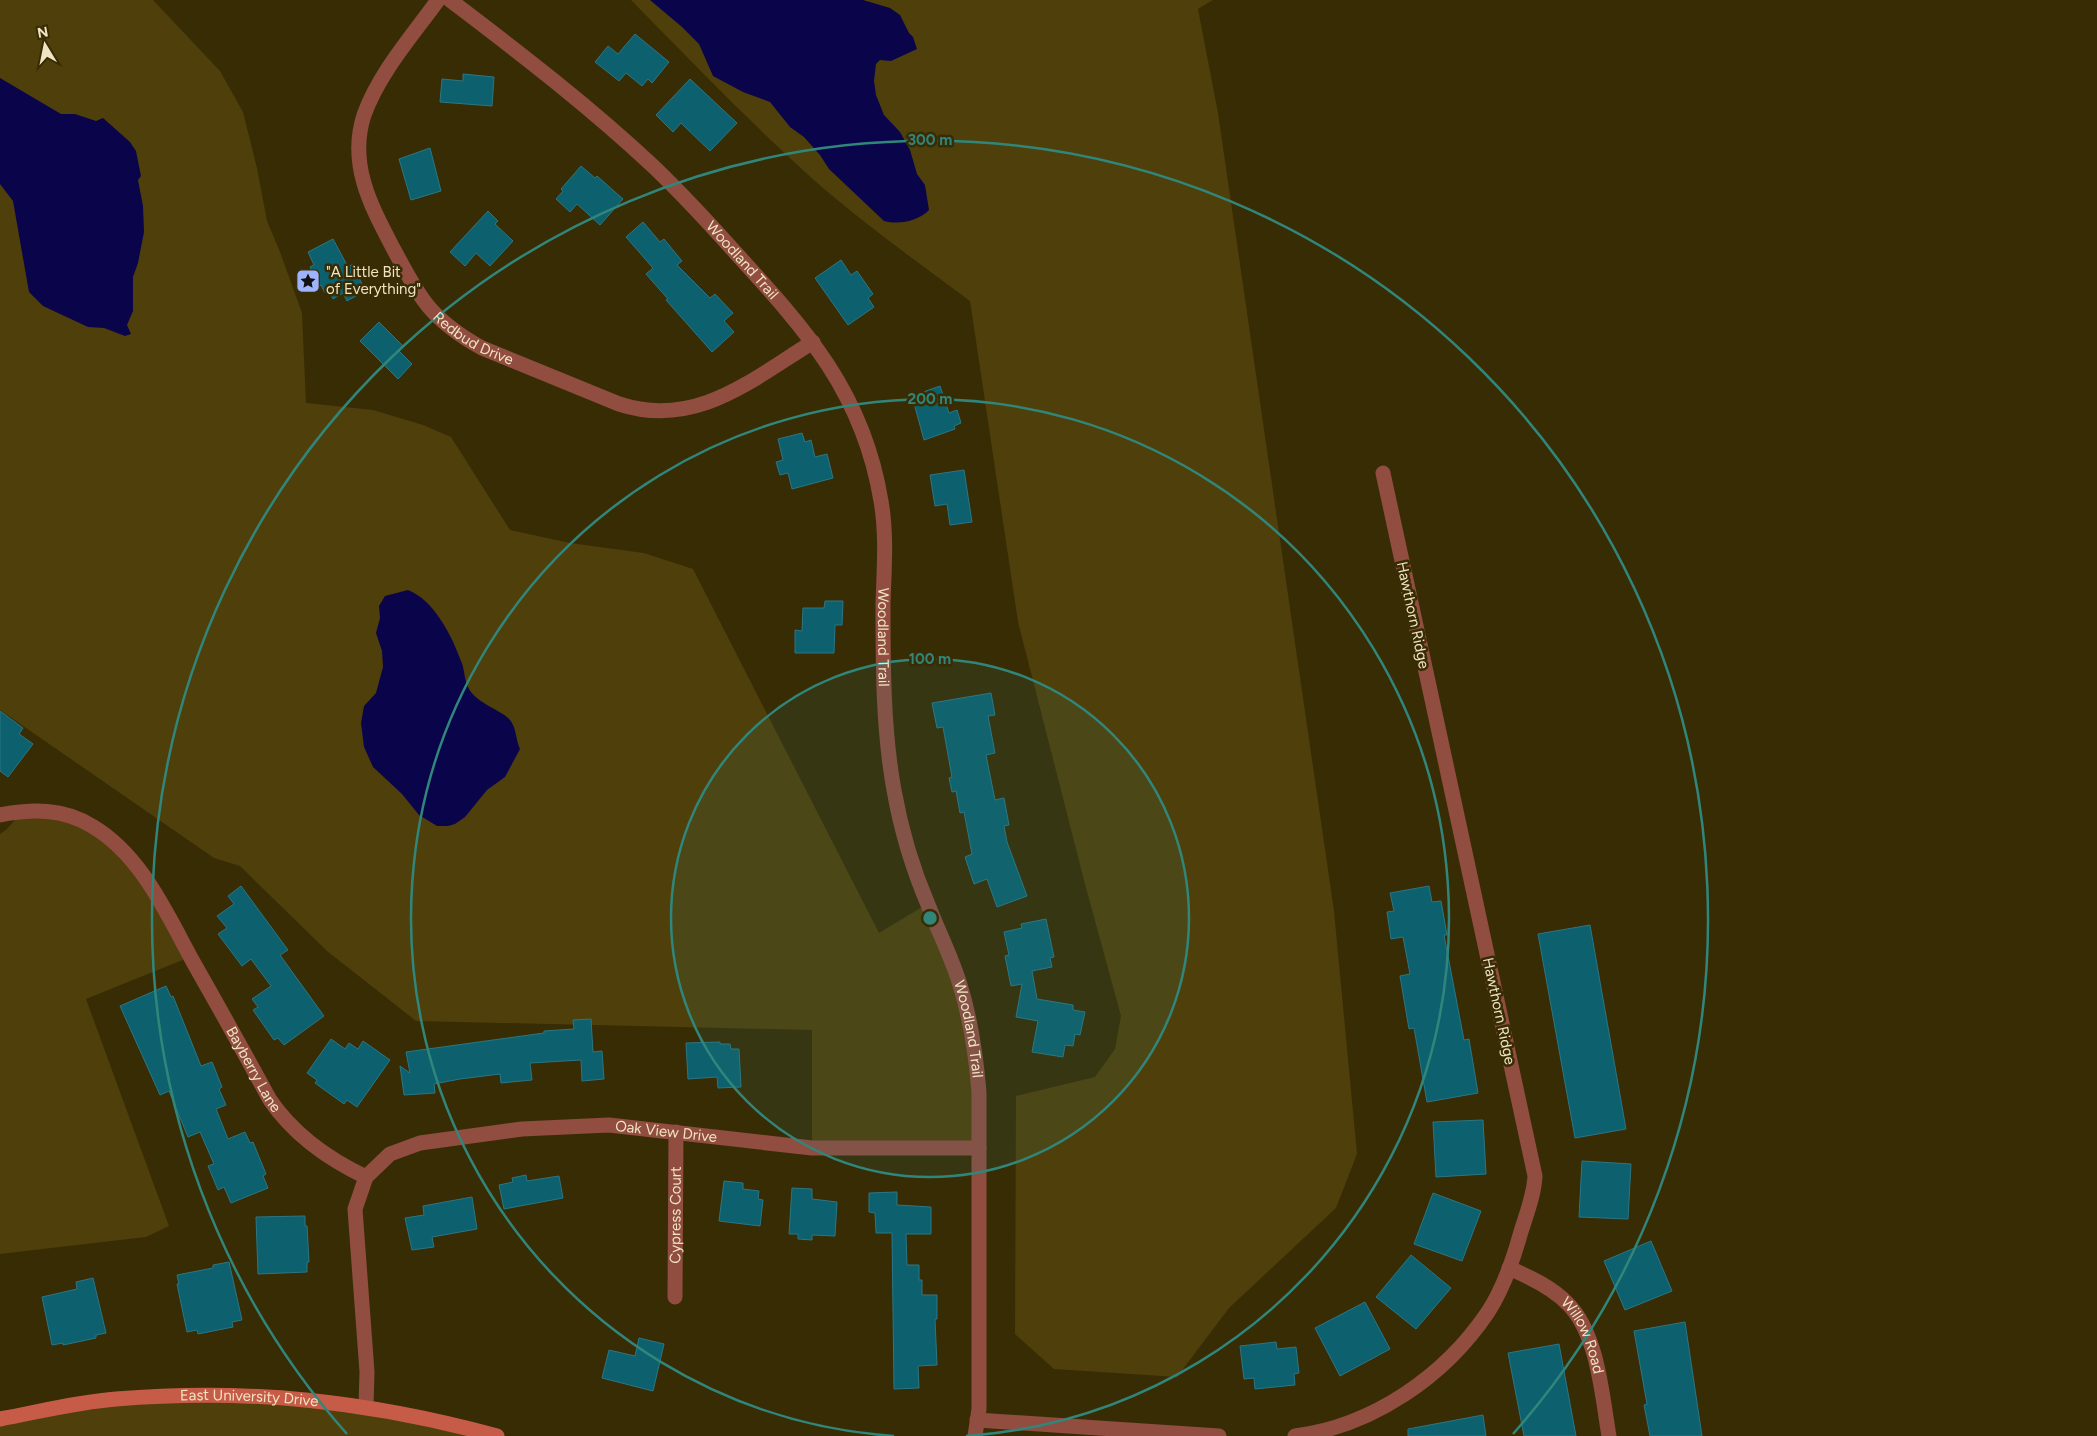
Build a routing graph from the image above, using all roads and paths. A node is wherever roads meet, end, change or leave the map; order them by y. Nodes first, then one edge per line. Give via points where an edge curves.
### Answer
1 (438, 0) edge
2 (450, 0) edge
3 (813, 342) junction
4 (1383, 473) dead end
5 (0, 815) edge
6 (676, 1132) junction
7 (979, 1148) junction
8 (366, 1177) junction
9 (1509, 1268) junction
10 (675, 1297) dead end
11 (366, 1406) junction
12 (0, 1419) edge
13 (977, 1420) junction
14 (497, 1436) edge
15 (975, 1436) edge
16 (1219, 1436) edge
17 (1295, 1436) edge
18 (1609, 1436) edge

1 - 3 street, Redbud Drive via 374,95 364,116 359,165 369,203 409,279 441,319 482,348 633,409 662,412 691,409 719,399
2 - 3 street, Woodland Trail via 537,68 657,170 780,301
3 - 7 street, Woodland Trail via 837,377 858,419 882,502 885,536 884,666 892,780 908,848 968,1010 977,1064
4 - 9 street, Hawthorn Ridge via 1535,1176 1534,1190
5 - 8 street, Bayberry Lane via 23,811 57,812 92,825 123,851 149,883 270,1100 285,1120 337,1161
6 - 7 street, Oak View Drive via 812,1148
6 - 8 street, Oak View Drive via 580,1125 420,1142 390,1154
6 - 10 street, Cypress Court
7 - 13 street, Woodland Trail
8 - 11 street via 355,1209 367,1372
9 - 17 street, Hawthorn Ridge via 1489,1310 1468,1338 1415,1388 1362,1417 1326,1430
9 - 18 street, Willow Road via 1550,1289 1579,1318 1591,1347
11 - 12 main road, East University Drive via 292,1397 182,1396 115,1399
11 - 14 main road, East University Drive
13 - 15 street, Woodland Trail
13 - 16 street

